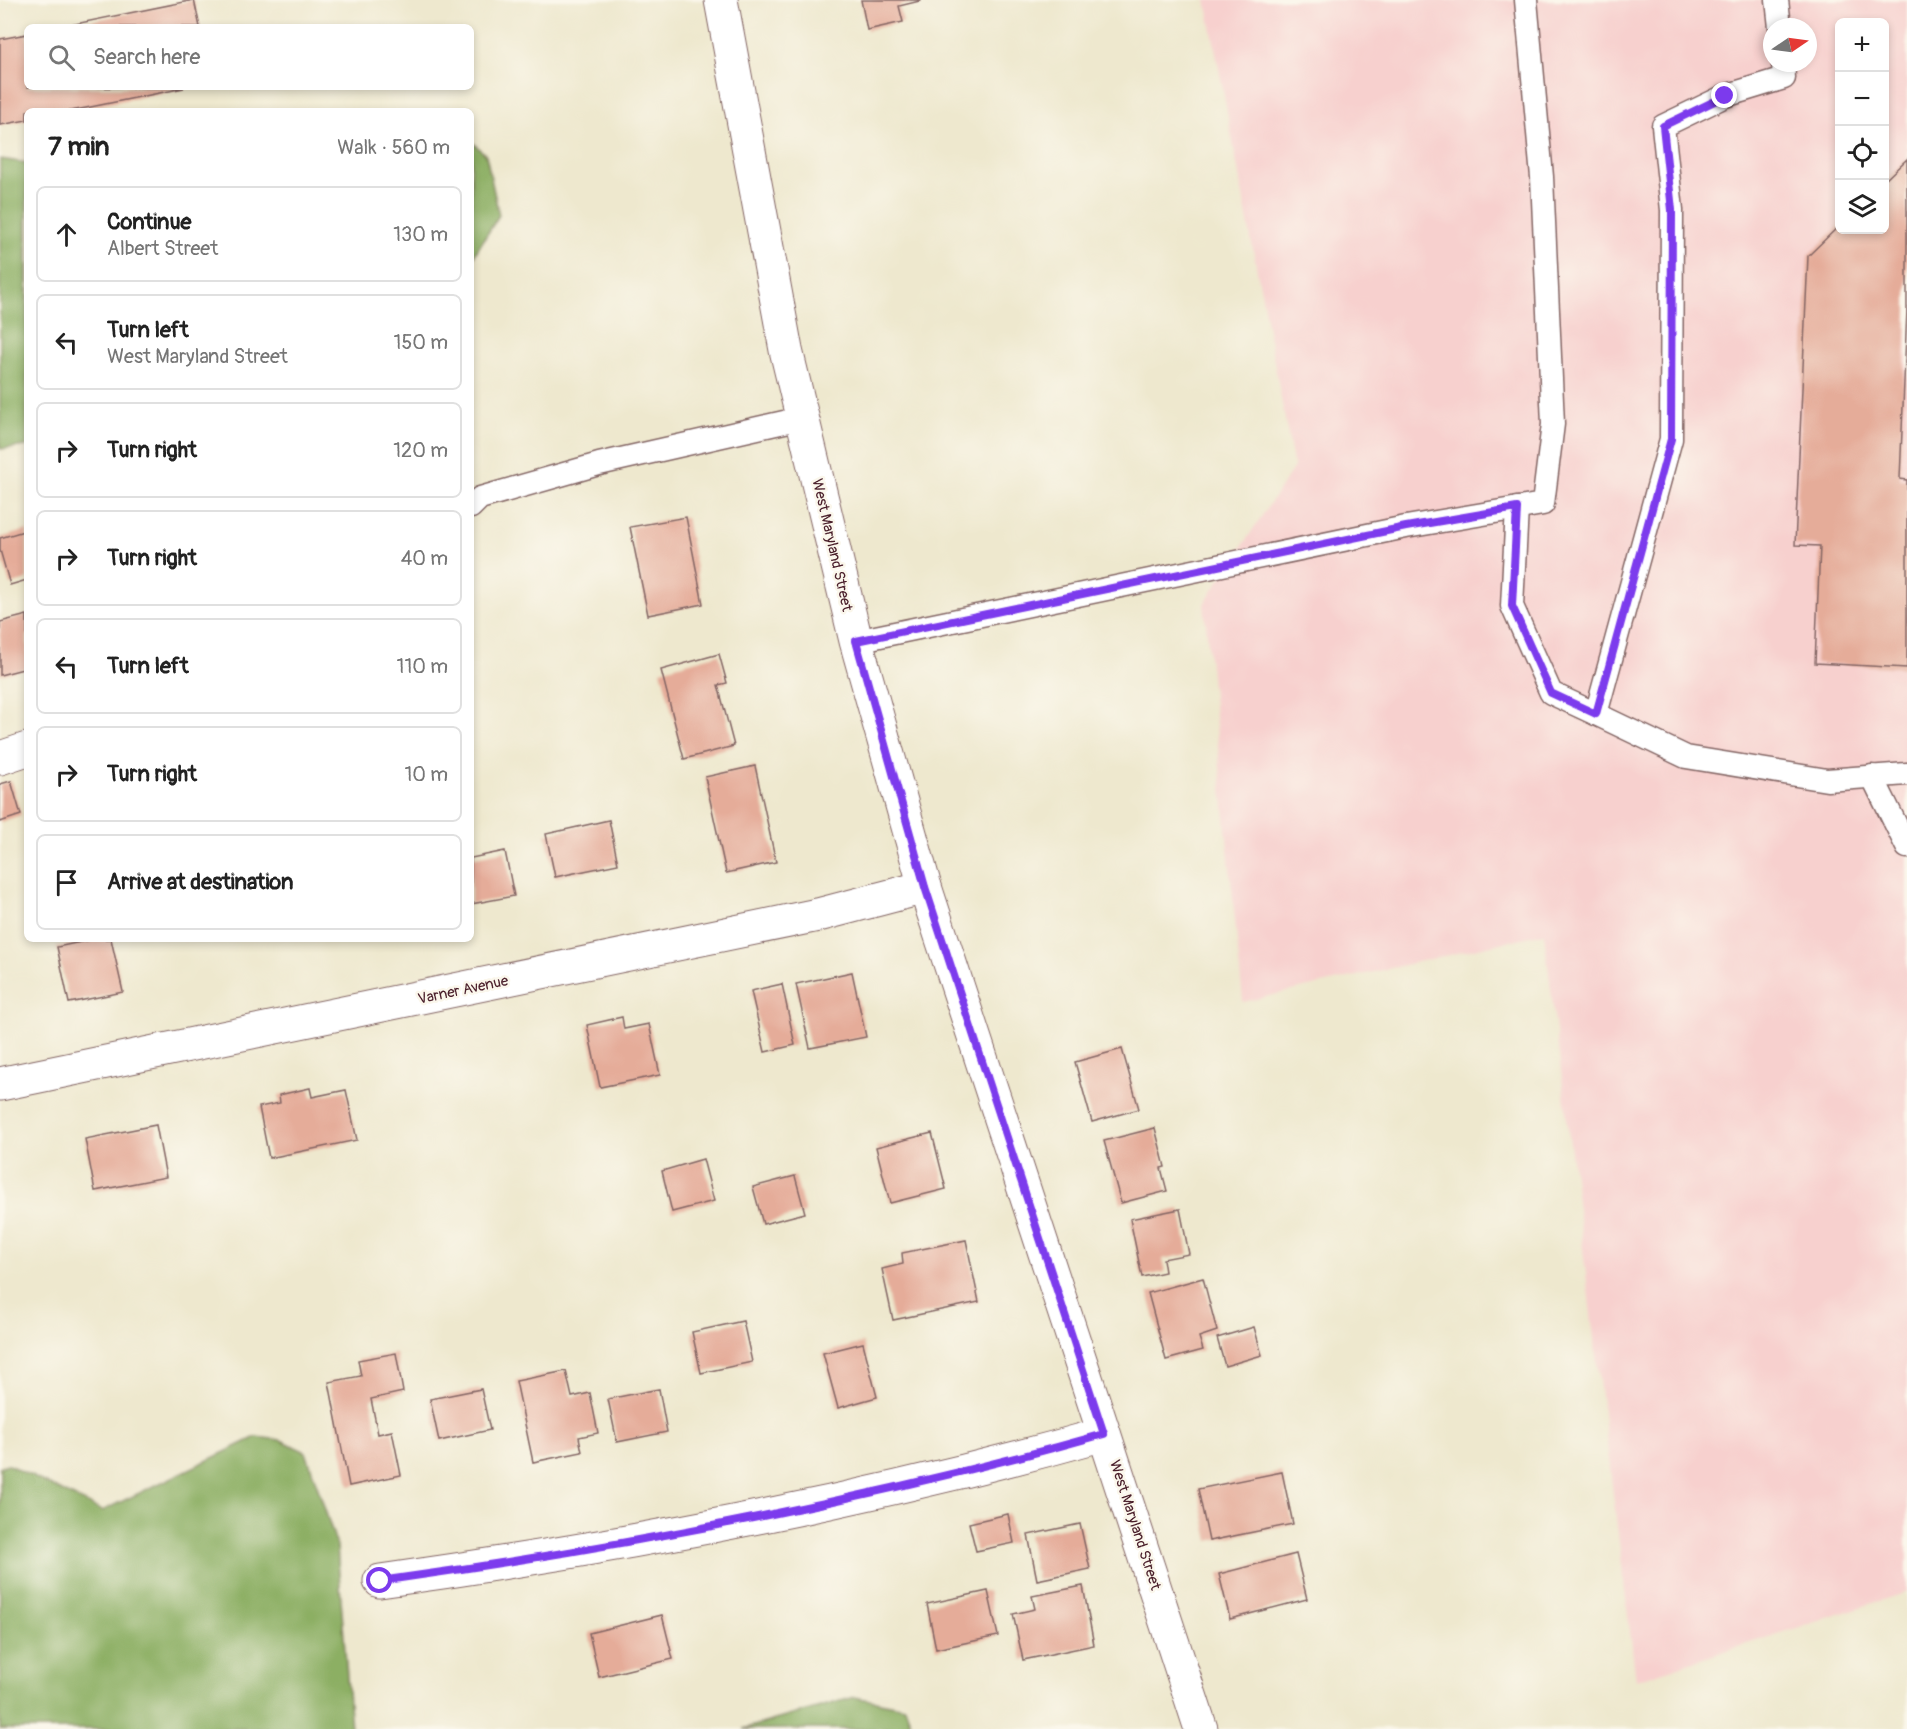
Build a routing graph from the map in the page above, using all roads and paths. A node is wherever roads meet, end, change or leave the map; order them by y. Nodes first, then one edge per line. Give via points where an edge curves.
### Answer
1 (721, 0) edge
2 (1526, 0) edge
3 (1777, 0) edge
4 (1779, 18) edge
5 (1784, 72) edge
6 (802, 418) junction
7 (474, 504) edge
8 (1517, 508) junction
9 (856, 641) junction
10 (1596, 714) junction
11 (24, 750) edge
12 (0, 758) edge
13 (1907, 774) edge
14 (1872, 777) junction
15 (1907, 847) edge
16 (925, 887) junction
17 (0, 1084) edge
18 (1104, 1434) junction
19 (380, 1581) dead end
20 (1201, 1729) edge

1 - 6 street, West Maryland Street
2 - 8 lane via 1542,177 1553,424 1543,504
3 - 4 lane
5 - 10 lane via 1784,78 1725,96 1663,126 1672,210 1671,439
6 - 7 lane via 599,464 480,498
6 - 9 street, West Maryland Street
8 - 9 lane via 1406,527
8 - 10 lane via 1512,606 1551,693
9 - 16 street, West Maryland Street
10 - 14 lane via 1686,757 1827,780
11 - 12 street
13 - 14 lane
14 - 15 lane
16 - 17 street, Varner Avenue via 806,917
16 - 18 street, West Maryland Street
18 - 19 street via 665,1536
18 - 20 street, West Maryland Street

